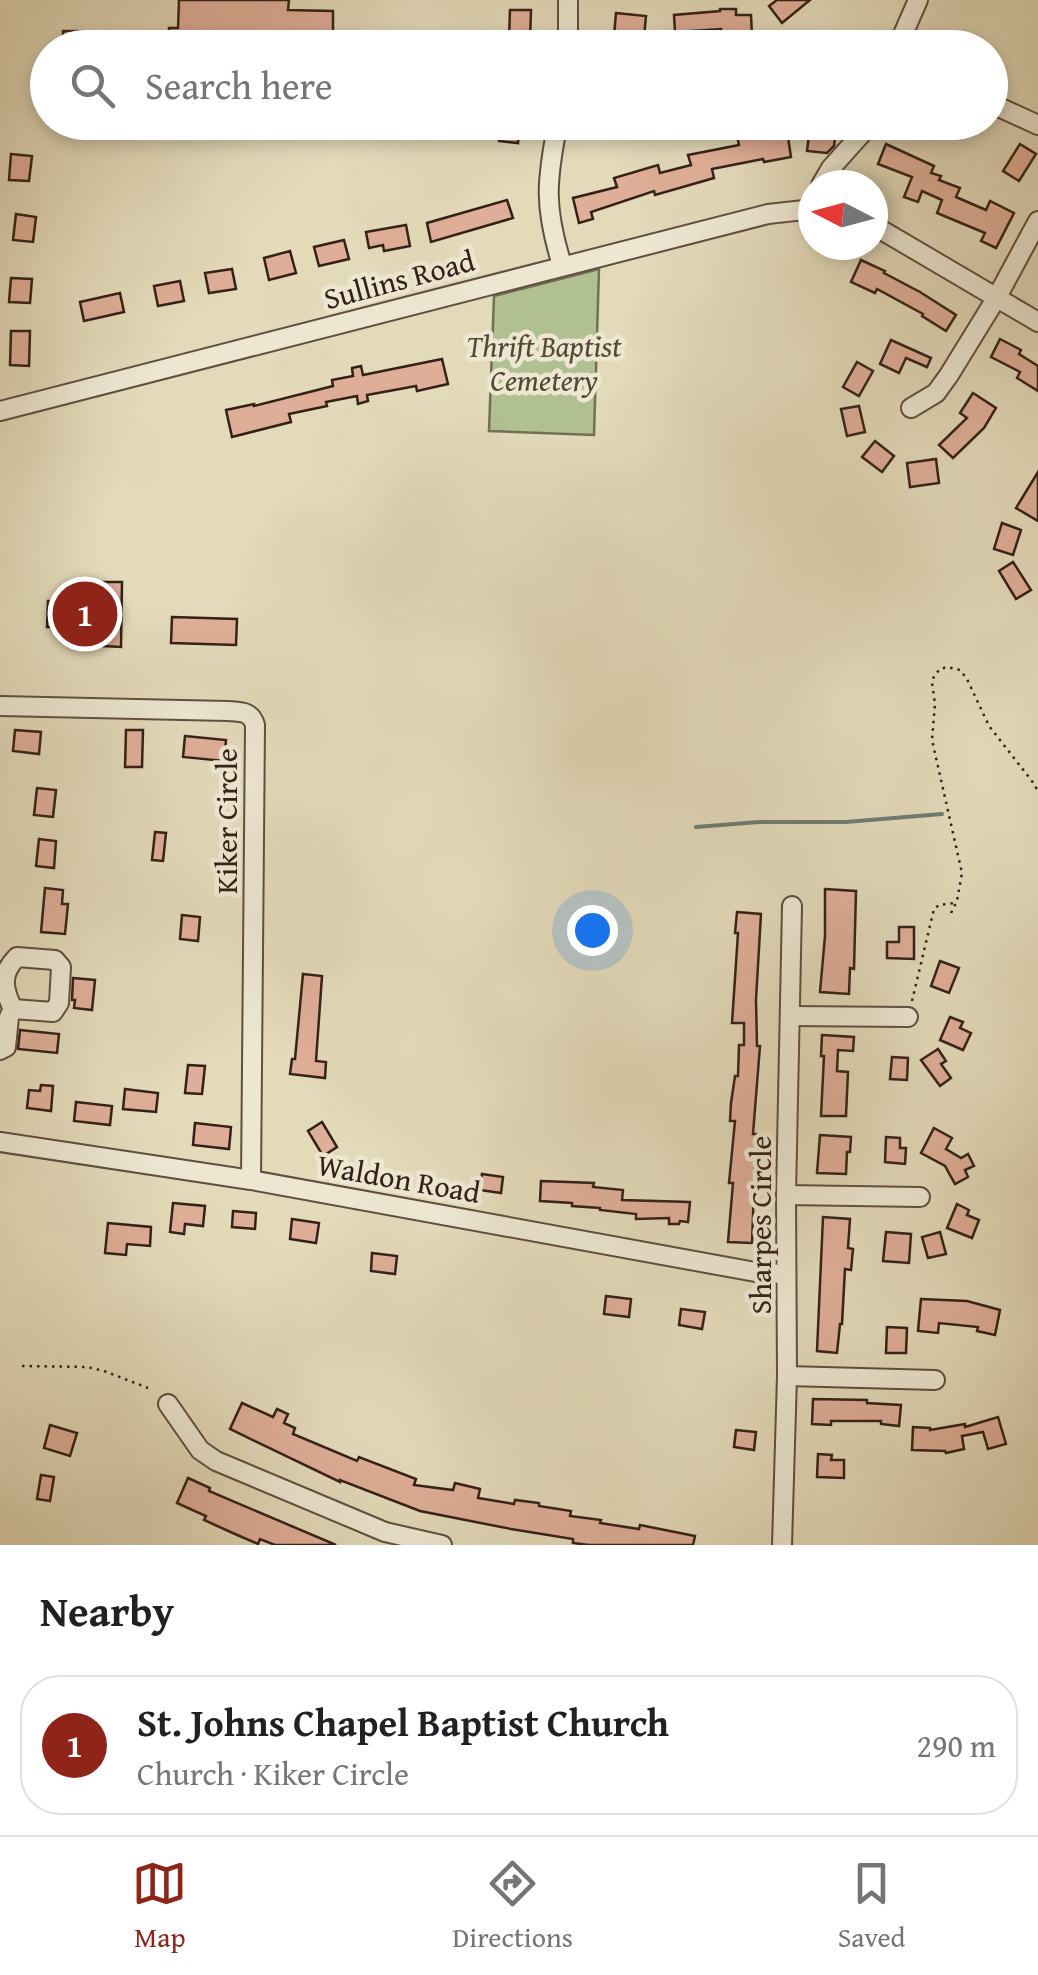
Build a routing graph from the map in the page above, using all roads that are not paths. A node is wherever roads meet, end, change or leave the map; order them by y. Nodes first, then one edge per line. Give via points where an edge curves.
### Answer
1 (568, 0) edge
2 (918, 0) edge
3 (568, 30) edge
4 (905, 30) edge
5 (1008, 111) edge
6 (1038, 125) edge
7 (555, 140) edge
8 (856, 140) edge
9 (831, 170) edge
10 (798, 211) edge
11 (1038, 221) edge
12 (888, 234) edge
13 (562, 266) junction
14 (997, 297) junction
15 (1038, 322) edge
16 (911, 408) dead end
17 (0, 410) edge
18 (0, 706) edge
19 (792, 906) dead end
20 (1, 981) edge
21 (910, 1008) road end
22 (13, 1009) junction
23 (790, 1016) junction
24 (0, 1050) edge
25 (0, 1142) edge
26 (251, 1180) junction
27 (786, 1195) junction
28 (920, 1197) dead end
29 (786, 1274) junction
30 (787, 1376) junction
31 (935, 1380) dead end
32 (168, 1404) dead end
33 (383, 1539) edge
34 (442, 1545) edge
35 (782, 1545) edge

1 - 3 street
2 - 4 street
5 - 6 street
7 - 13 street via 547,192
8 - 9 street
10 - 13 street, Sullins Road
11 - 14 street
12 - 14 street
13 - 17 street, Sullins Road
14 - 15 street
14 - 16 street via 936,393
18 - 26 street, Kiker Circle via 228,711 254,721
19 - 23 street, Sharpes Circle
20 - 22 street
20 - 22 street via 17,958 60,966 53,1012
21 - 23 street
22 - 24 street
23 - 27 street, Sharpes Circle
25 - 26 street, Waldon Road
26 - 29 street, Waldon Road
27 - 28 street
27 - 29 street, Sharpes Circle
29 - 30 street, Sharpes Circle
30 - 31 street
30 - 35 street, Sharpes Circle
32 - 33 street via 200,1450 216,1461
33 - 34 street

